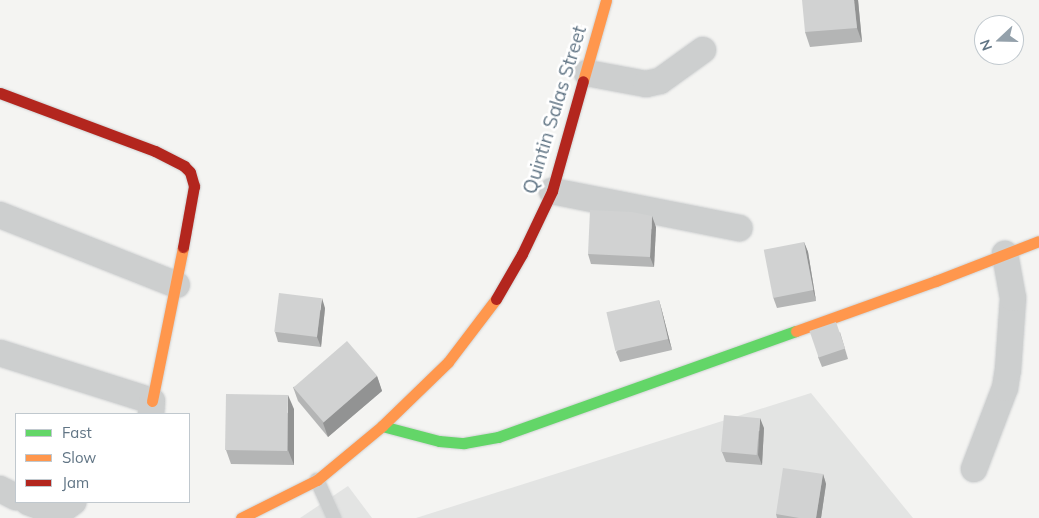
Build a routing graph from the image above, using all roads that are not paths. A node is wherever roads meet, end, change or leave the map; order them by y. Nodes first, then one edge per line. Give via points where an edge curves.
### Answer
1 (606, 0) edge
2 (703, 50) dead end
3 (587, 73) junction
4 (0, 93) edge
5 (552, 191) junction
6 (0, 215) edge
7 (739, 228) dead end
8 (1039, 241) edge
9 (1005, 254) junction
10 (177, 285) junction
11 (0, 353) edge
12 (152, 408) edge
13 (382, 426) junction
14 (974, 469) dead end
15 (317, 480) junction
16 (0, 489) edge
17 (15, 496) edge
18 (21, 503) edge
19 (32, 503) edge
20 (64, 511) edge
21 (24, 518) edge
22 (241, 518) edge
23 (334, 518) edge

1 - 3 street, Quintin Salas Street
2 - 3 street via 660,81 646,84
3 - 5 street, Quintin Salas Street
4 - 10 street via 155,151 184,166 192,178 194,192
5 - 7 street
5 - 13 street, Quintin Salas Street via 522,254 490,309 448,362
6 - 10 street
8 - 9 street
9 - 13 street via 498,437 464,443 439,442
9 - 14 street via 1013,298 1008,370
10 - 12 street
11 - 12 street
13 - 15 street, Quintin Salas Street
15 - 22 street, Quintin Salas Street
15 - 23 lane
16 - 17 street
18 - 21 street
19 - 20 street

